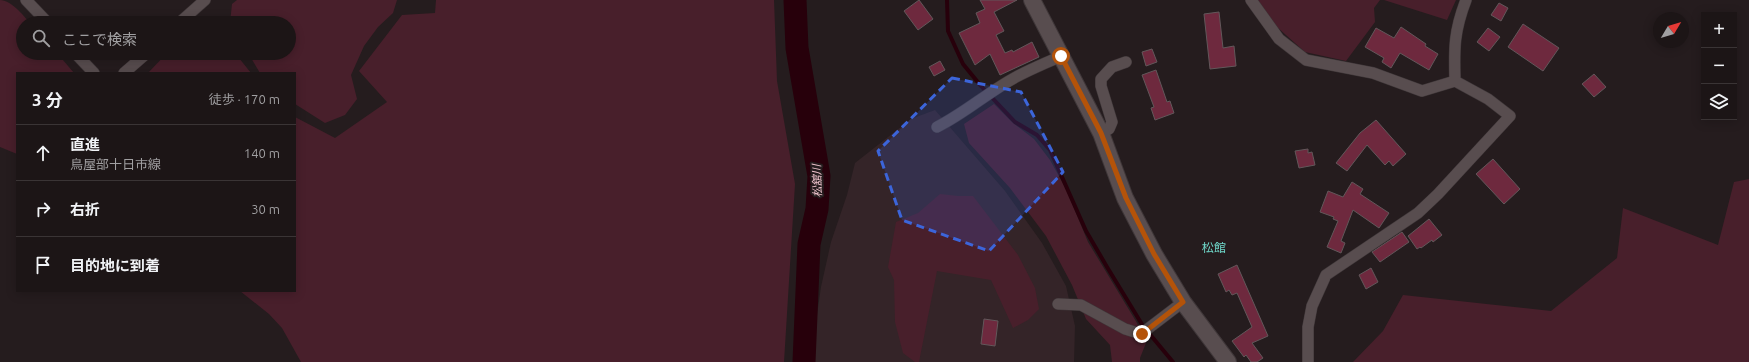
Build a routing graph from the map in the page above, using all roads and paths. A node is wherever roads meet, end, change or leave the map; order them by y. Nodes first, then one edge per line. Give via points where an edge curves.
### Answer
1 (26, 0) edge
2 (205, 0) edge
3 (1032, 0) edge
4 (1251, 0) edge
5 (1466, 0) edge
6 (41, 16) edge
7 (187, 16) edge
8 (1061, 56) junction
9 (82, 60) edge
10 (139, 60) edge
11 (1126, 62) dead end
12 (93, 72) edge
13 (125, 72) edge
14 (1455, 81) junction
15 (937, 127) dead end
16 (1101, 133) junction
17 (1183, 302) junction
18 (1058, 304) dead end
19 (1228, 362) edge
20 (1308, 362) edge

1 - 6 street
2 - 7 street
3 - 8 main road
4 - 14 street via 1279,39 1306,60 1373,73 1422,91
5 - 14 street via 1458,20 1454,46
8 - 15 street via 1016,77
8 - 16 main road
9 - 12 street
10 - 13 street
11 - 16 street via 1112,67 1101,79 1112,122 1109,129
14 - 20 street via 1488,99 1510,116 1418,213 1326,275 1312,306 1308,327
16 - 17 main road via 1126,198 1154,254
17 - 18 street via 1142,334 1125,329 1081,305
17 - 19 main road

